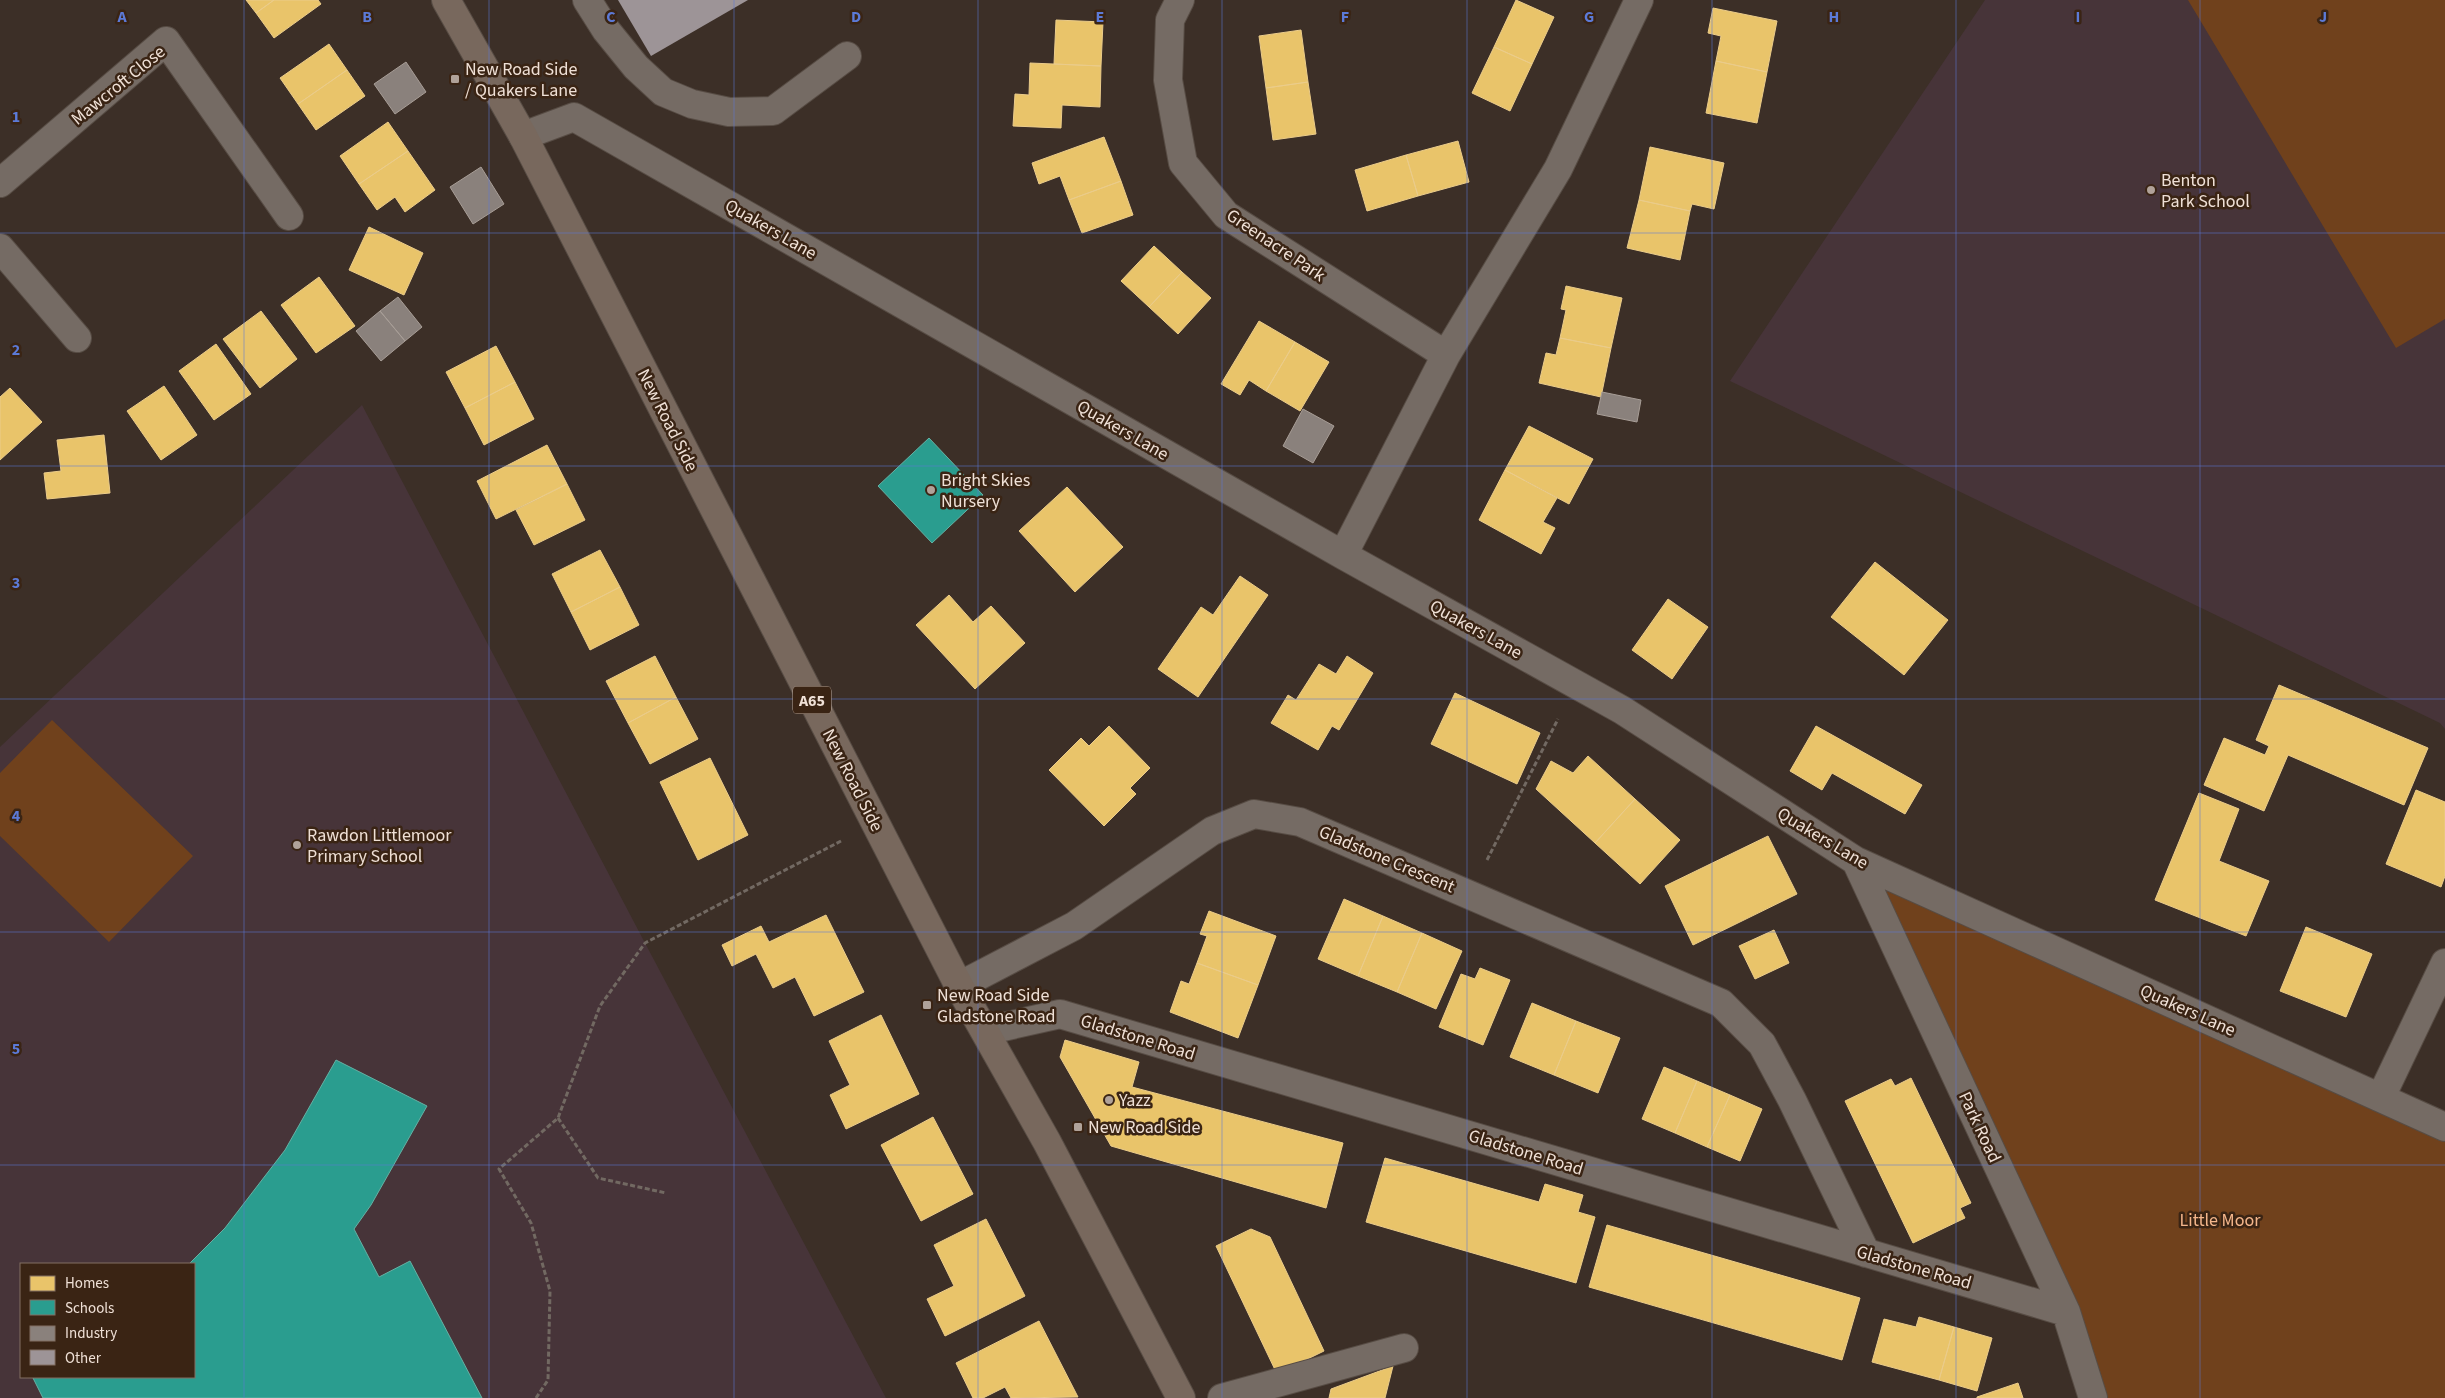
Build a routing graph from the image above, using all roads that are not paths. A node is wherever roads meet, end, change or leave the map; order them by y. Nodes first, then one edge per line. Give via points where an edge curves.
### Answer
1 (446, 0) edge
2 (587, 0) edge
3 (1180, 0) edge
4 (1639, 0) edge
5 (847, 56) dead end
6 (523, 136) junction
7 (0, 183) edge
8 (289, 216) dead end
9 (0, 248) edge
10 (77, 338) dead end
11 (1446, 355) junction
12 (1343, 555) junction
13 (1856, 860) junction
14 (2445, 963) edge
15 (959, 986) junction
16 (985, 1031) junction
17 (2381, 1097) junction
18 (2445, 1127) edge
19 (1866, 1253) junction
20 (2066, 1312) junction
21 (1404, 1348) dead end
22 (1181, 1398) edge
23 (1222, 1398) edge
24 (2093, 1398) edge

1 - 6 main road, New Road Side / A65
2 - 5 street via 636,67 663,92 692,104 729,112 773,111
3 - 11 street, Greenacre Park via 1170,20 1168,80 1183,163 1226,215
4 - 11 street via 1558,169
6 - 12 street, Quakers Lane via 574,116
6 - 15 main road, New Road Side / A65
7 - 8 street, Mawcroft Close via 166,41
9 - 10 street
11 - 12 street
12 - 13 street, Quakers Lane via 1622,710
13 - 17 street, Quakers Lane
13 - 20 street, Park Road
14 - 17 street
15 - 16 main road, New Road Side / A65
15 - 19 street, Gladstone Crescent via 1074,926 1212,831 1254,814 1300,822 1721,1004 1762,1044
16 - 19 street, Gladstone Road via 1060,1014
16 - 22 main road, New Road Side / A65
17 - 18 street, Quakers Lane
19 - 20 street, Gladstone Road
20 - 24 street, Park Road
21 - 23 street

